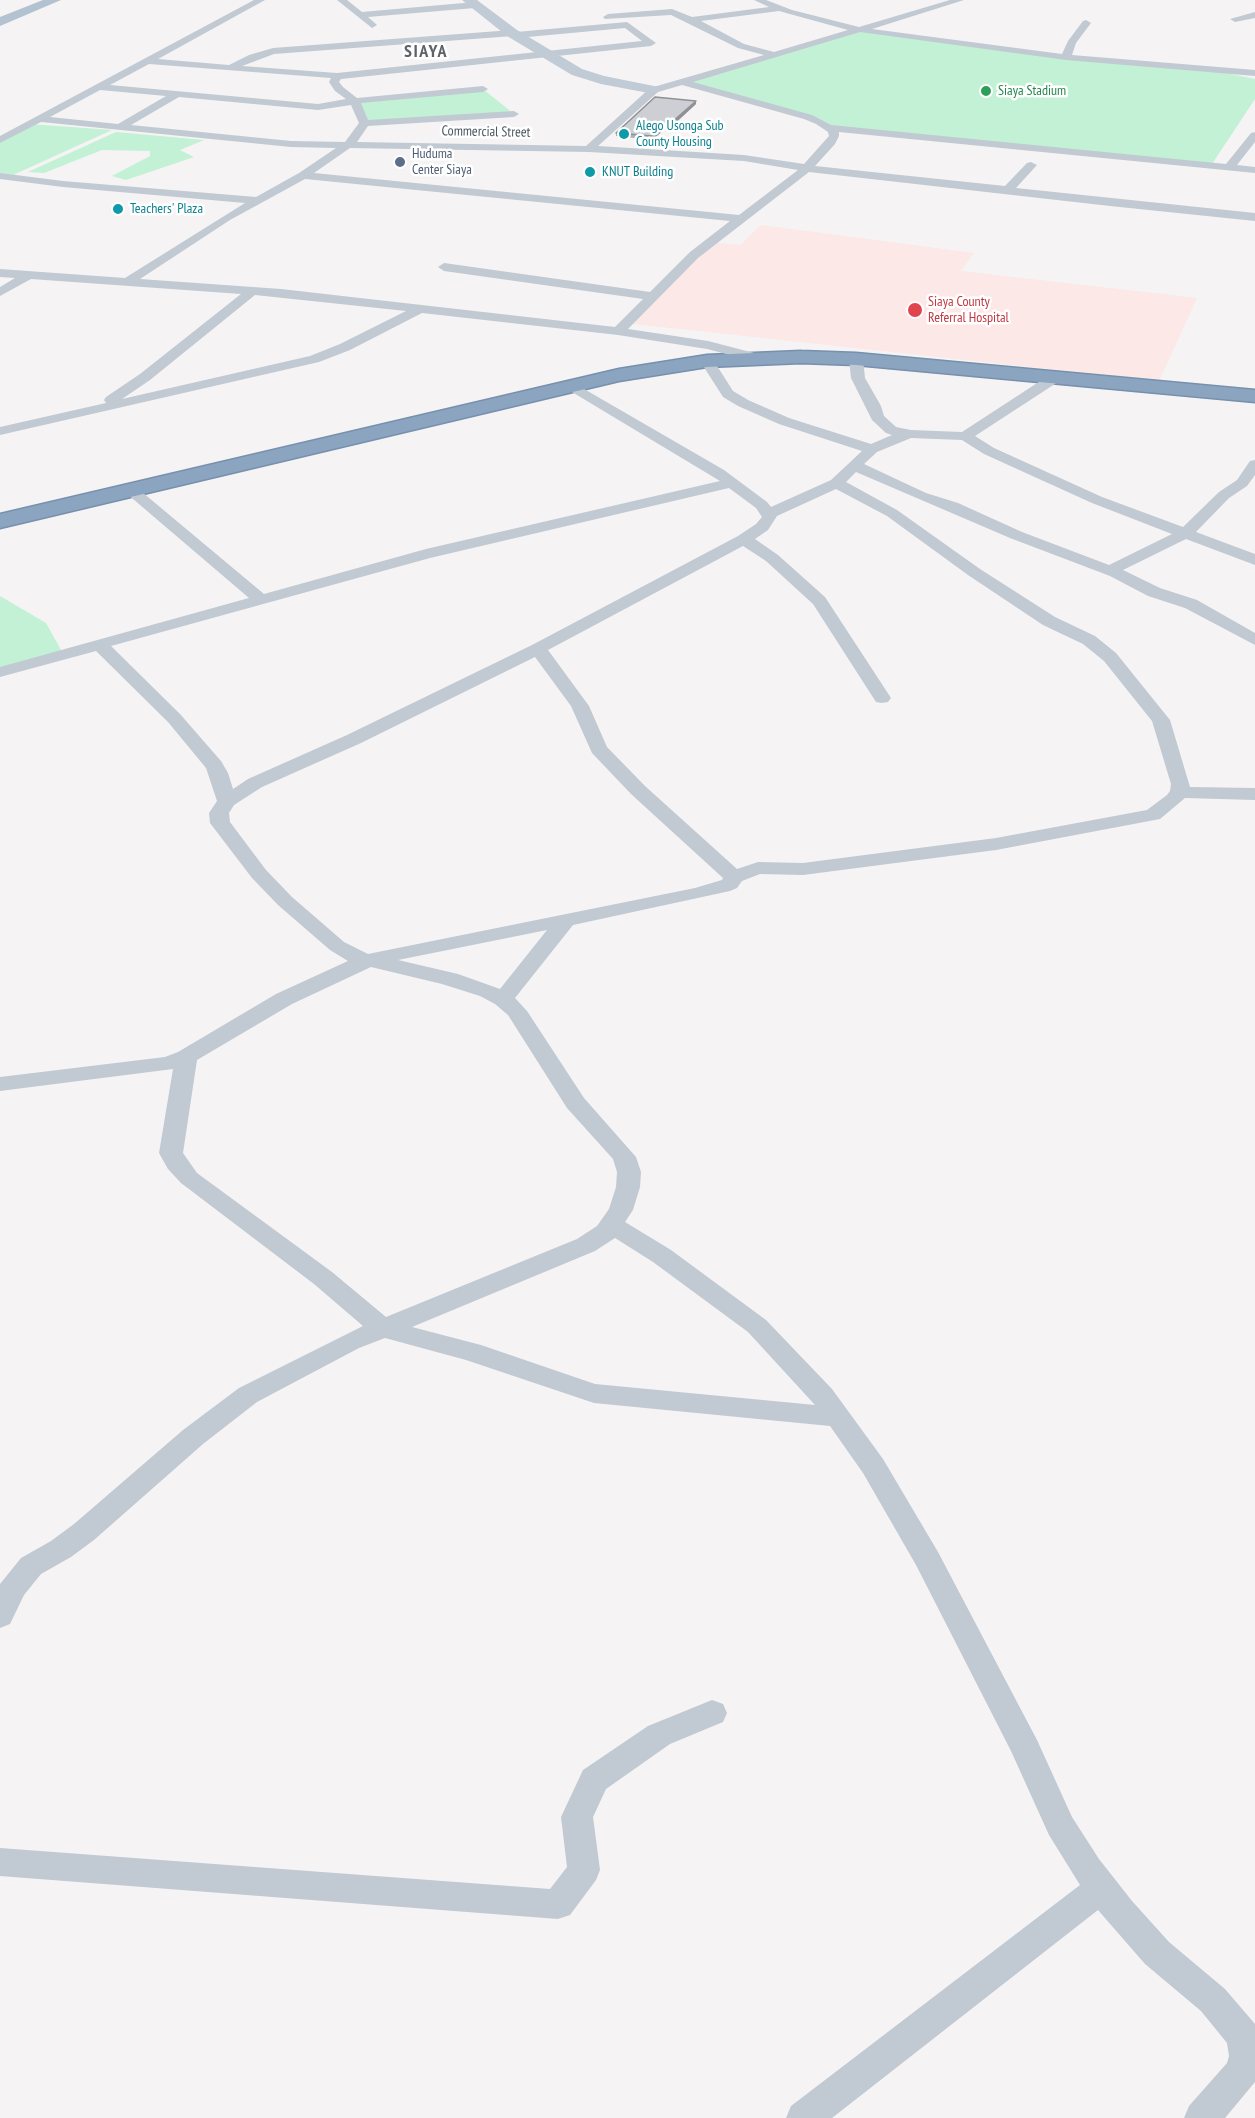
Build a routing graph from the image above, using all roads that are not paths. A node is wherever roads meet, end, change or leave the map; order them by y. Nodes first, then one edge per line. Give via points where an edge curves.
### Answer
1 (54, 0) edge
2 (261, 0) edge
3 (340, 0) edge
4 (758, 0) edge
5 (960, 0) edge
6 (472, 2) edge
7 (778, 9) junction
8 (362, 15) junction
9 (1255, 15) edge
10 (1235, 19) dead end
11 (692, 20) junction
12 (0, 22) edge
13 (1086, 23) dead end
14 (856, 29) junction
15 (568, 31) junction
16 (511, 32) junction
17 (390, 42) junction
18 (597, 49) junction
19 (546, 54) junction
20 (773, 54) junction
21 (1066, 57) junction
22 (145, 61) junction
23 (230, 68) junction
24 (410, 68) junction
25 (1255, 73) edge
26 (337, 76) junction
27 (680, 81) junction
28 (97, 87) junction
29 (483, 88) dead end
30 (654, 90) junction
31 (176, 95) junction
32 (355, 101) junction
33 (514, 114) dead end
34 (38, 119) junction
35 (364, 123) junction
36 (120, 127) junction
37 (830, 128) junction
38 (1254, 138) edge
39 (0, 140) edge
40 (348, 145) junction
41 (589, 149) junction
42 (1031, 165) dead end
43 (1229, 167) junction
44 (807, 168) junction
45 (1255, 170) edge
46 (303, 175) junction
47 (0, 176) edge
48 (1008, 190) junction
49 (256, 200) junction
50 (1255, 217) edge
51 (741, 219) junction
52 (444, 267) dead end
53 (0, 273) edge
54 (29, 275) junction
55 (129, 281) junction
56 (252, 291) junction
57 (0, 292) edge
58 (652, 296) junction
59 (420, 309) junction
60 (618, 331) junction
61 (757, 358) junction
62 (856, 359) junction
63 (708, 361) junction
64 (1056, 377) junction
65 (572, 386) junction
66 (1255, 396) edge
67 (99, 407) junction
68 (0, 431) edge
69 (911, 435) junction
70 (965, 436) junction
71 (872, 449) junction
72 (1255, 464) edge
73 (856, 466) junction
74 (729, 483) junction
75 (836, 483) junction
76 (131, 490) junction
77 (770, 514) junction
78 (0, 520) edge
79 (1185, 534) junction
80 (744, 539) junction
81 (1255, 560) edge
82 (1110, 571) junction
83 (261, 600) junction
84 (1255, 640) edge
85 (100, 645) junction
86 (538, 649) junction
87 (0, 672) edge
88 (882, 698) dead end
89 (1180, 792) junction
90 (1255, 794) edge
91 (227, 801) junction
92 (734, 877) junction
93 (566, 920) junction
94 (358, 964) junction
95 (503, 999) junction
96 (186, 1057) junction
97 (0, 1084) edge
98 (611, 1224) junction
99 (382, 1328) junction
100 (838, 1417) junction
101 (0, 1616) edge
102 (712, 1713) dead end
103 (0, 1862) edge
104 (1101, 1888) junction
105 (804, 2118) edge
106 (1202, 2118) edge

1 - 12 main road
2 - 22 street
3 - 8 street
4 - 7 street
5 - 14 street
6 - 8 street
6 - 16 main road
7 - 11 street
7 - 14 street
8 - 17 street
9 - 10 street
11 - 16 street via 669,12
11 - 20 street via 741,46
13 - 21 street
14 - 20 street
14 - 21 street
15 - 16 street
15 - 18 street
15 - 18 street via 627,25 651,43
16 - 17 street
16 - 19 main road
17 - 23 street via 273,51
17 - 24 street
18 - 19 street
19 - 24 street
19 - 30 main road via 586,76
20 - 27 street
21 - 25 street
22 - 23 street
22 - 28 street
23 - 26 street
24 - 26 street
26 - 32 street via 334,82 339,89
27 - 30 street
27 - 37 street via 808,117
28 - 31 street
28 - 34 street
29 - 32 street
30 - 41 street
31 - 32 street via 308,107
31 - 36 street
32 - 35 street
33 - 35 street
34 - 36 street, Commercial Street
34 - 39 street
35 - 40 street
36 - 40 street, Commercial Street via 291,144
37 - 43 street
37 - 44 street via 834,136 831,142
38 - 43 street
40 - 41 street, Commercial Street
40 - 46 street
41 - 44 street, Commercial Street via 723,156
42 - 48 street
43 - 45 street
44 - 48 street, Commercial Street
44 - 51 street
46 - 49 street
46 - 51 street
47 - 49 street
48 - 50 street, Commercial Street
49 - 55 street
51 - 58 street via 711,240
52 - 58 street
53 - 54 street
54 - 55 street
54 - 57 street
55 - 56 street
56 - 59 street
56 - 67 street via 138,382
58 - 60 street
59 - 60 street
59 - 67 street via 314,359
60 - 61 street via 708,345
61 - 62 highway
61 - 63 highway
62 - 64 highway
62 - 69 street via 858,378 877,417 891,430
63 - 65 highway
63 - 71 street via 728,394 743,403 784,421
64 - 66 highway
64 - 70 street
65 - 74 street
65 - 76 highway
67 - 68 street
69 - 70 street
69 - 71 street
70 - 79 street via 1088,496
71 - 73 street
72 - 79 street via 1242,483 1224,495
73 - 75 street
73 - 82 street via 1016,536
74 - 77 street
74 - 83 street via 426,554
75 - 77 street
75 - 89 street via 892,513 974,572 1049,621 1089,640 1110,657 1161,720
76 - 78 highway
76 - 83 street
77 - 80 street via 762,527
79 - 81 street
79 - 82 street
80 - 86 street
80 - 88 street via 772,558 819,601
82 - 84 street via 1137,586 1191,604
83 - 85 street
85 - 87 street
85 - 91 street via 174,718 214,765
86 - 91 street via 255,783
86 - 92 street via 580,706 599,749
89 - 90 street
89 - 92 street via 1153,815 1129,820 894,859 803,869 758,868
91 - 94 street via 219,813 220,823 259,874
92 - 93 street via 730,884 697,894
93 - 94 street
93 - 95 street
94 - 95 street via 407,968 488,991
94 - 96 street via 284,999
95 - 98 street via 522,1020 575,1103 624,1157 628,1187 621,1210
96 - 97 street via 168,1063
96 - 99 street via 171,1153 176,1164
98 - 99 street via 586,1245
98 - 100 street via 757,1326
99 - 100 street via 472,1352 594,1393
99 - 101 street via 248,1395 224,1412 84,1532 31,1566 12,1589
100 - 104 street via 896,1503 1021,1739 1060,1825
102 - 103 street via 659,1735 594,1780 577,1817 584,1870 558,1904
104 - 105 street
104 - 106 street via 1157,1953 1213,2000 1244,2038 1247,2055 1241,2073

